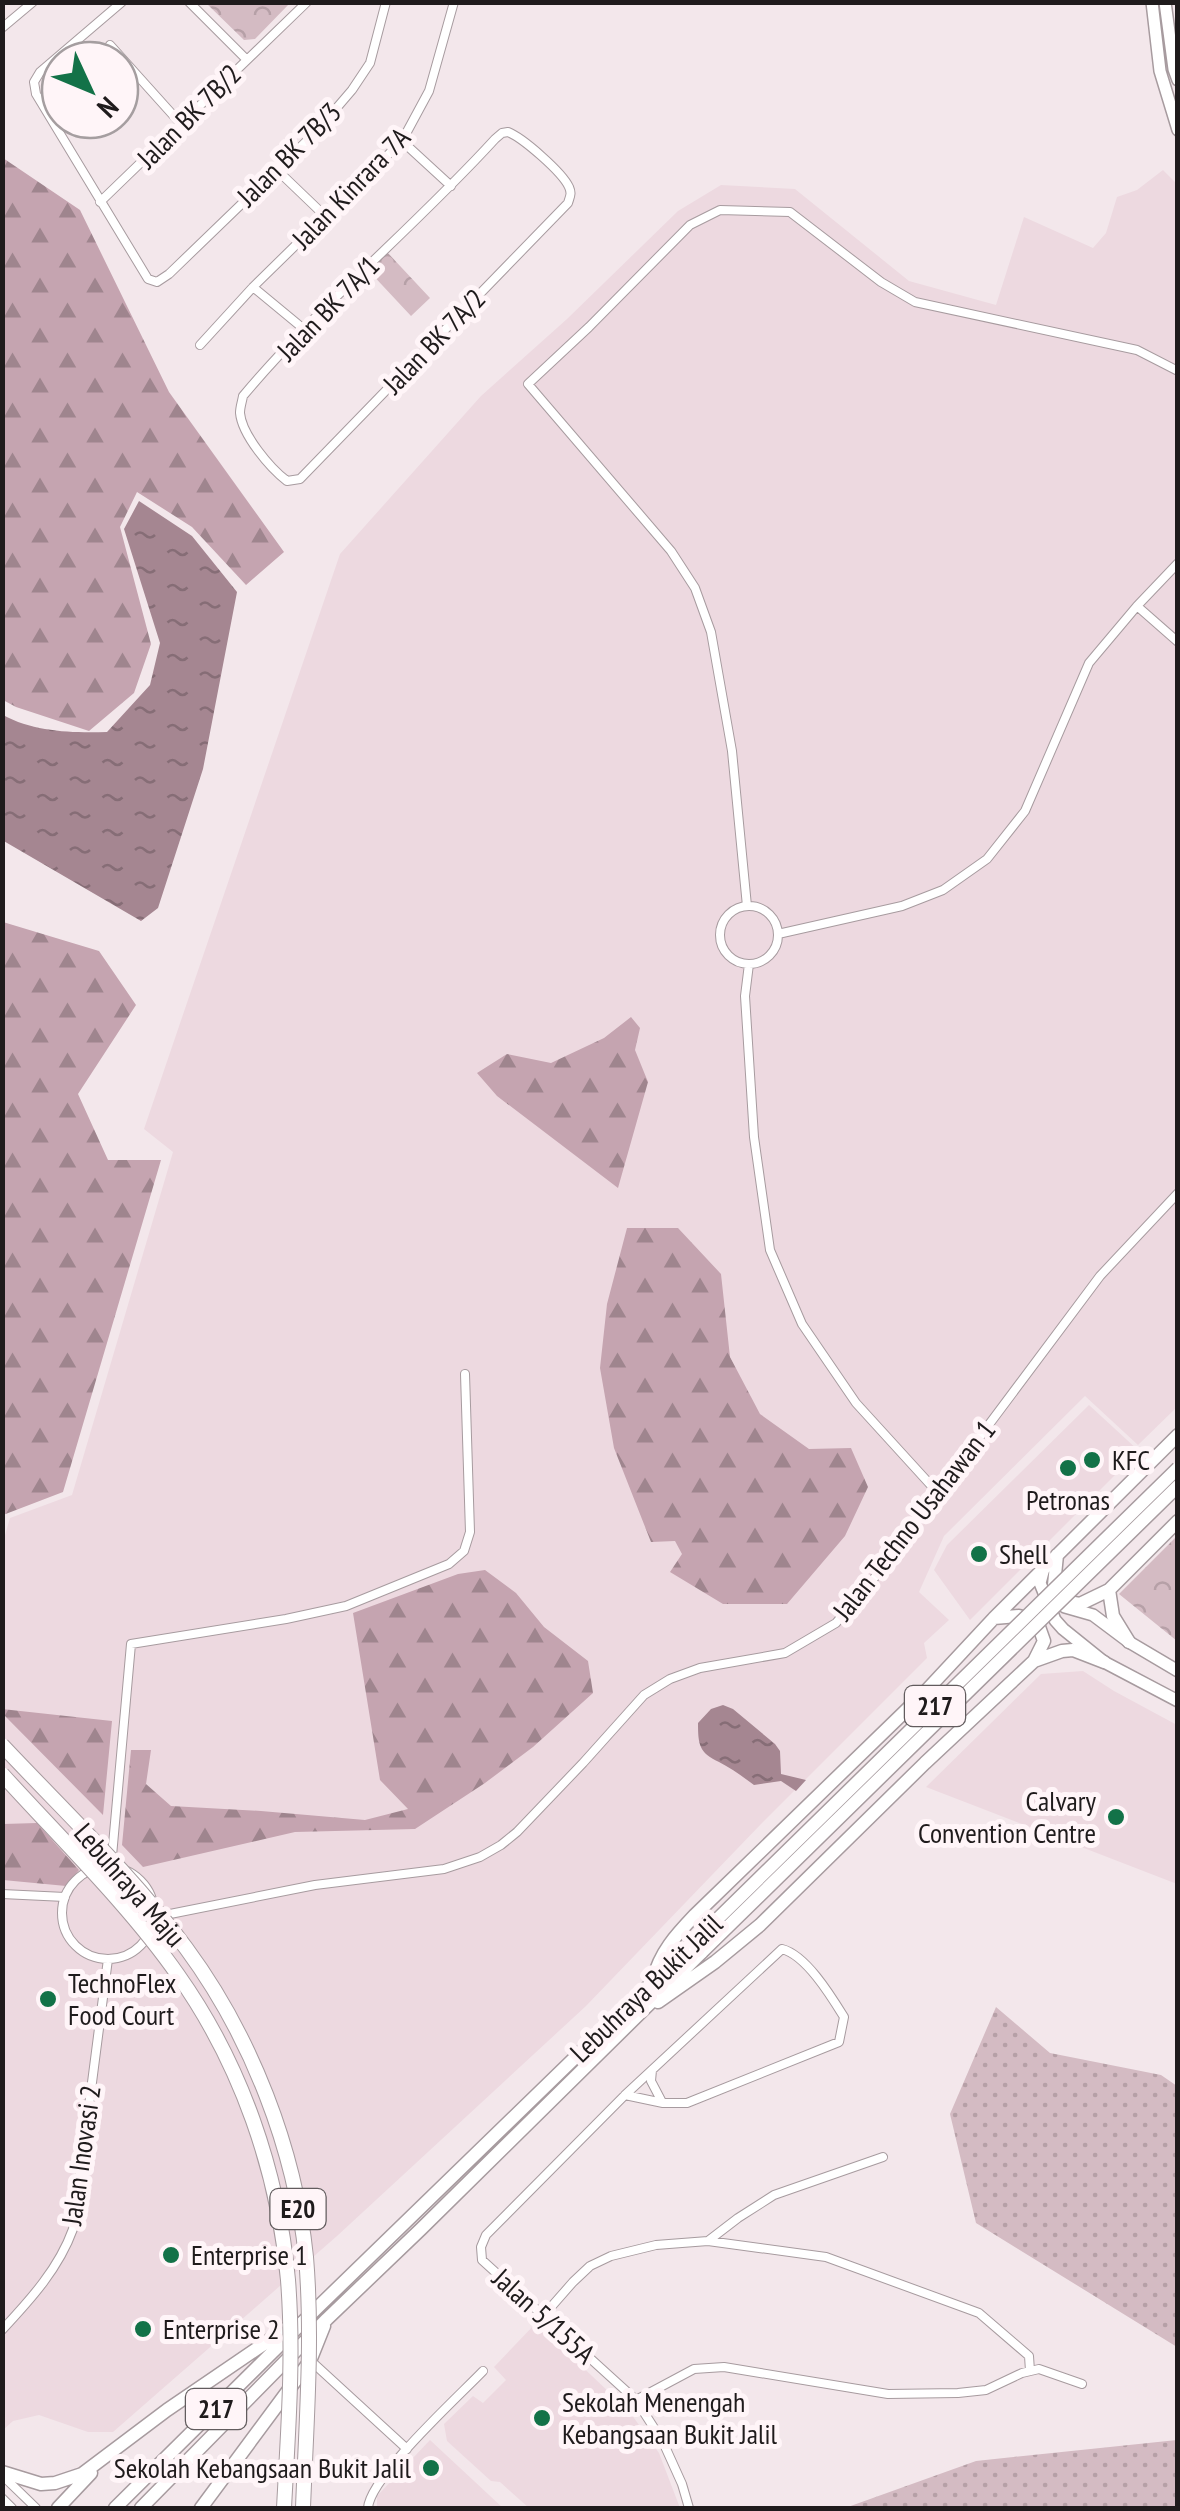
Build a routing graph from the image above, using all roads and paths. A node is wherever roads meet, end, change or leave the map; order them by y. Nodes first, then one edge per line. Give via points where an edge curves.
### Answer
1 (33, 2) edge
2 (122, 2) edge
3 (190, 2) edge
4 (307, 2) edge
5 (386, 2) edge
6 (454, 2) edge
7 (1152, 2) edge
8 (1165, 2) edge
9 (2, 28) edge
10 (247, 60) junction
11 (140, 78) edge
12 (1178, 80) edge
13 (181, 124) junction
14 (1178, 130) edge
15 (402, 141) junction
16 (276, 169) junction
17 (451, 186) junction
18 (100, 202) junction
19 (568, 204) joint
20 (325, 216) junction
21 (253, 287) junction
22 (305, 330) junction
23 (200, 345) dead end
24 (1178, 371) edge
25 (300, 480) joint
26 (1178, 563) edge
27 (1137, 606) junction
28 (1178, 642) edge
29 (747, 906) junction
30 (778, 934) junction
31 (748, 964) junction
32 (1178, 1193) edge
33 (464, 1374) dead end
34 (1178, 1435) edge
35 (1178, 1468) edge
36 (1178, 1486) edge
37 (938, 1493) junction
38 (1178, 1520) edge
39 (1058, 1555) junction
40 (1044, 1568) junction
41 (1109, 1590) junction
42 (1016, 1595) junction
43 (1048, 1603) junction
44 (1093, 1615) junction
45 (994, 1618) junction
46 (1075, 1639) junction
47 (1129, 1642) junction
48 (1034, 1662) junction
49 (1104, 1662) junction
50 (1178, 1671) edge
51 (1178, 1702) edge
52 (2, 1745) edge
53 (2, 1774) edge
54 (112, 1866) junction
55 (2, 1894) edge
56 (65, 1897) junction
57 (154, 1917) junction
58 (697, 1948) junction
59 (108, 1959) junction
60 (652, 1982) junction
61 (625, 2026) junction
62 (652, 2070) junction
63 (625, 2096) junction
64 (663, 2103) junction
65 (883, 2158) dead end
66 (708, 2241) junction
67 (322, 2314) junction
68 (544, 2315) junction
69 (2, 2330) edge
70 (310, 2361) junction
71 (484, 2371) dead end
72 (1030, 2371) junction
73 (1082, 2384) dead end
74 (636, 2400) junction
75 (407, 2449) junction
76 (103, 2460) junction
77 (2, 2474) edge
78 (2, 2498) edge
79 (12, 2508) edge
80 (36, 2508) edge
81 (58, 2508) edge
82 (115, 2508) edge
83 (141, 2508) edge
84 (201, 2508) edge
85 (284, 2508) edge
86 (303, 2508) edge
87 (368, 2508) edge
88 (689, 2508) edge

1 - 9 street
2 - 18 street via 34,82
3 - 10 street
4 - 10 street, Jalan BK 7B/2
5 - 16 street, Jalan BK 7B/3 via 366,71
6 - 15 street, Jalan Kinrara 7A via 429,91
7 - 14 main road via 1160,71
8 - 12 main road
10 - 13 street, Jalan BK 7B/2
11 - 13 street
13 - 18 street, Jalan BK 7B/2
15 - 17 street
15 - 20 street, Jalan Kinrara 7A
16 - 18 street, Jalan BK 7B/3 via 157,282 148,279
16 - 20 street
17 - 19 street, Jalan BK 7A/1 via 502,133 514,134 568,186
17 - 22 street, Jalan BK 7A/1
19 - 25 street, Jalan BK 7A/2
20 - 21 street, Jalan Kinrara 7A
21 - 22 street
21 - 23 street, Jalan Kinrara 7A
22 - 25 street, Jalan BK 7A/1 via 243,396 240,409 272,470 287,481
24 - 29 street via 1137,350 915,302 790,212 720,210 690,225 528,384 672,551 694,588 711,632 732,751
26 - 27 street
27 - 28 street
27 - 30 street via 1088,663 1025,812 987,859 943,890 902,906
29 - 30 street via 765,911
29 - 31 street via 729,914 720,941 730,958
30 - 31 street via 766,959
31 - 37 street via 754,1138 770,1250 802,1324 856,1403
32 - 37 street, Jalan Techno Usahawan 1 via 1100,1276
33 - 54 street via 470,1532 449,1564 346,1606 131,1644
34 - 39 highway
35 - 58 highway, Lebuhraya Bukit Jalil / 217, bridge
36 - 58 highway, Lebuhraya Bukit Jalil / 217, bridge
37 - 57 street, Jalan Techno Usahawan 1 via 836,1623 785,1653 700,1668 644,1695 517,1832 480,1857 444,1869 315,1885
38 - 41 highway
39 - 40 highway
39 - 41 highway via 1054,1585 1062,1601 1080,1604
40 - 42 highway
40 - 43 main road via 1040,1583
41 - 47 highway via 1115,1622
42 - 43 main road
42 - 45 highway
43 - 44 main road
43 - 46 main road
44 - 46 main road via 1074,1626
44 - 47 main road
45 - 48 highway via 1019,1616 1038,1624 1044,1640
45 - 60 highway via 683,1928
46 - 49 main road
47 - 50 main road
48 - 49 highway via 1073,1650
48 - 61 highway via 760,1925
49 - 51 main road
52 - 86 highway, Lebuhraya Maju / E20, bridge via 188,1951 263,2088 290,2173 306,2259
53 - 85 highway, Lebuhraya Maju / E20, bridge via 159,1948 208,2019 245,2097 274,2190 288,2284
54 - 56 street via 83,1874
54 - 57 street via 144,1883
55 - 56 street
56 - 59 street via 64,1926 73,1943
57 - 59 street via 144,1942
58 - 60 highway, Lebuhraya Bukit Jalil / 217
58 - 61 highway, Lebuhraya Bukit Jalil / 217
59 - 69 street, Jalan Inovasi 2 via 73,2228 48,2276
60 - 67 highway, Lebuhraya Bukit Jalil / 217
61 - 67 highway, Lebuhraya Bukit Jalil / 217 via 421,2229
62 - 63 street, Jalan 5/155A
62 - 64 street
62 - 64 street, Jalan 5/155A via 782,1949 823,1984 844,2017 839,2042 687,2103
63 - 64 street, Jalan 5/155A
63 - 68 street, Jalan 5/155A via 481,2247 482,2260
65 - 66 street via 774,2195
66 - 68 street via 611,2256 590,2266
66 - 72 street via 826,2257 979,2313 1029,2356
67 - 70 highway
67 - 76 highway via 166,2410
67 - 82 highway, Lebuhraya Bukit Jalil / 217
67 - 83 highway, Lebuhraya Bukit Jalil / 217
68 - 74 street, Jalan 5/155A
70 - 75 street
70 - 84 highway
71 - 75 street
72 - 73 street
72 - 74 street via 986,2390 888,2394 724,2367 694,2370
74 - 88 street, Jalan 5/155A via 663,2442
75 - 87 street via 382,2477
76 - 77 highway via 54,2483
76 - 81 highway
77 - 80 street
78 - 79 street

